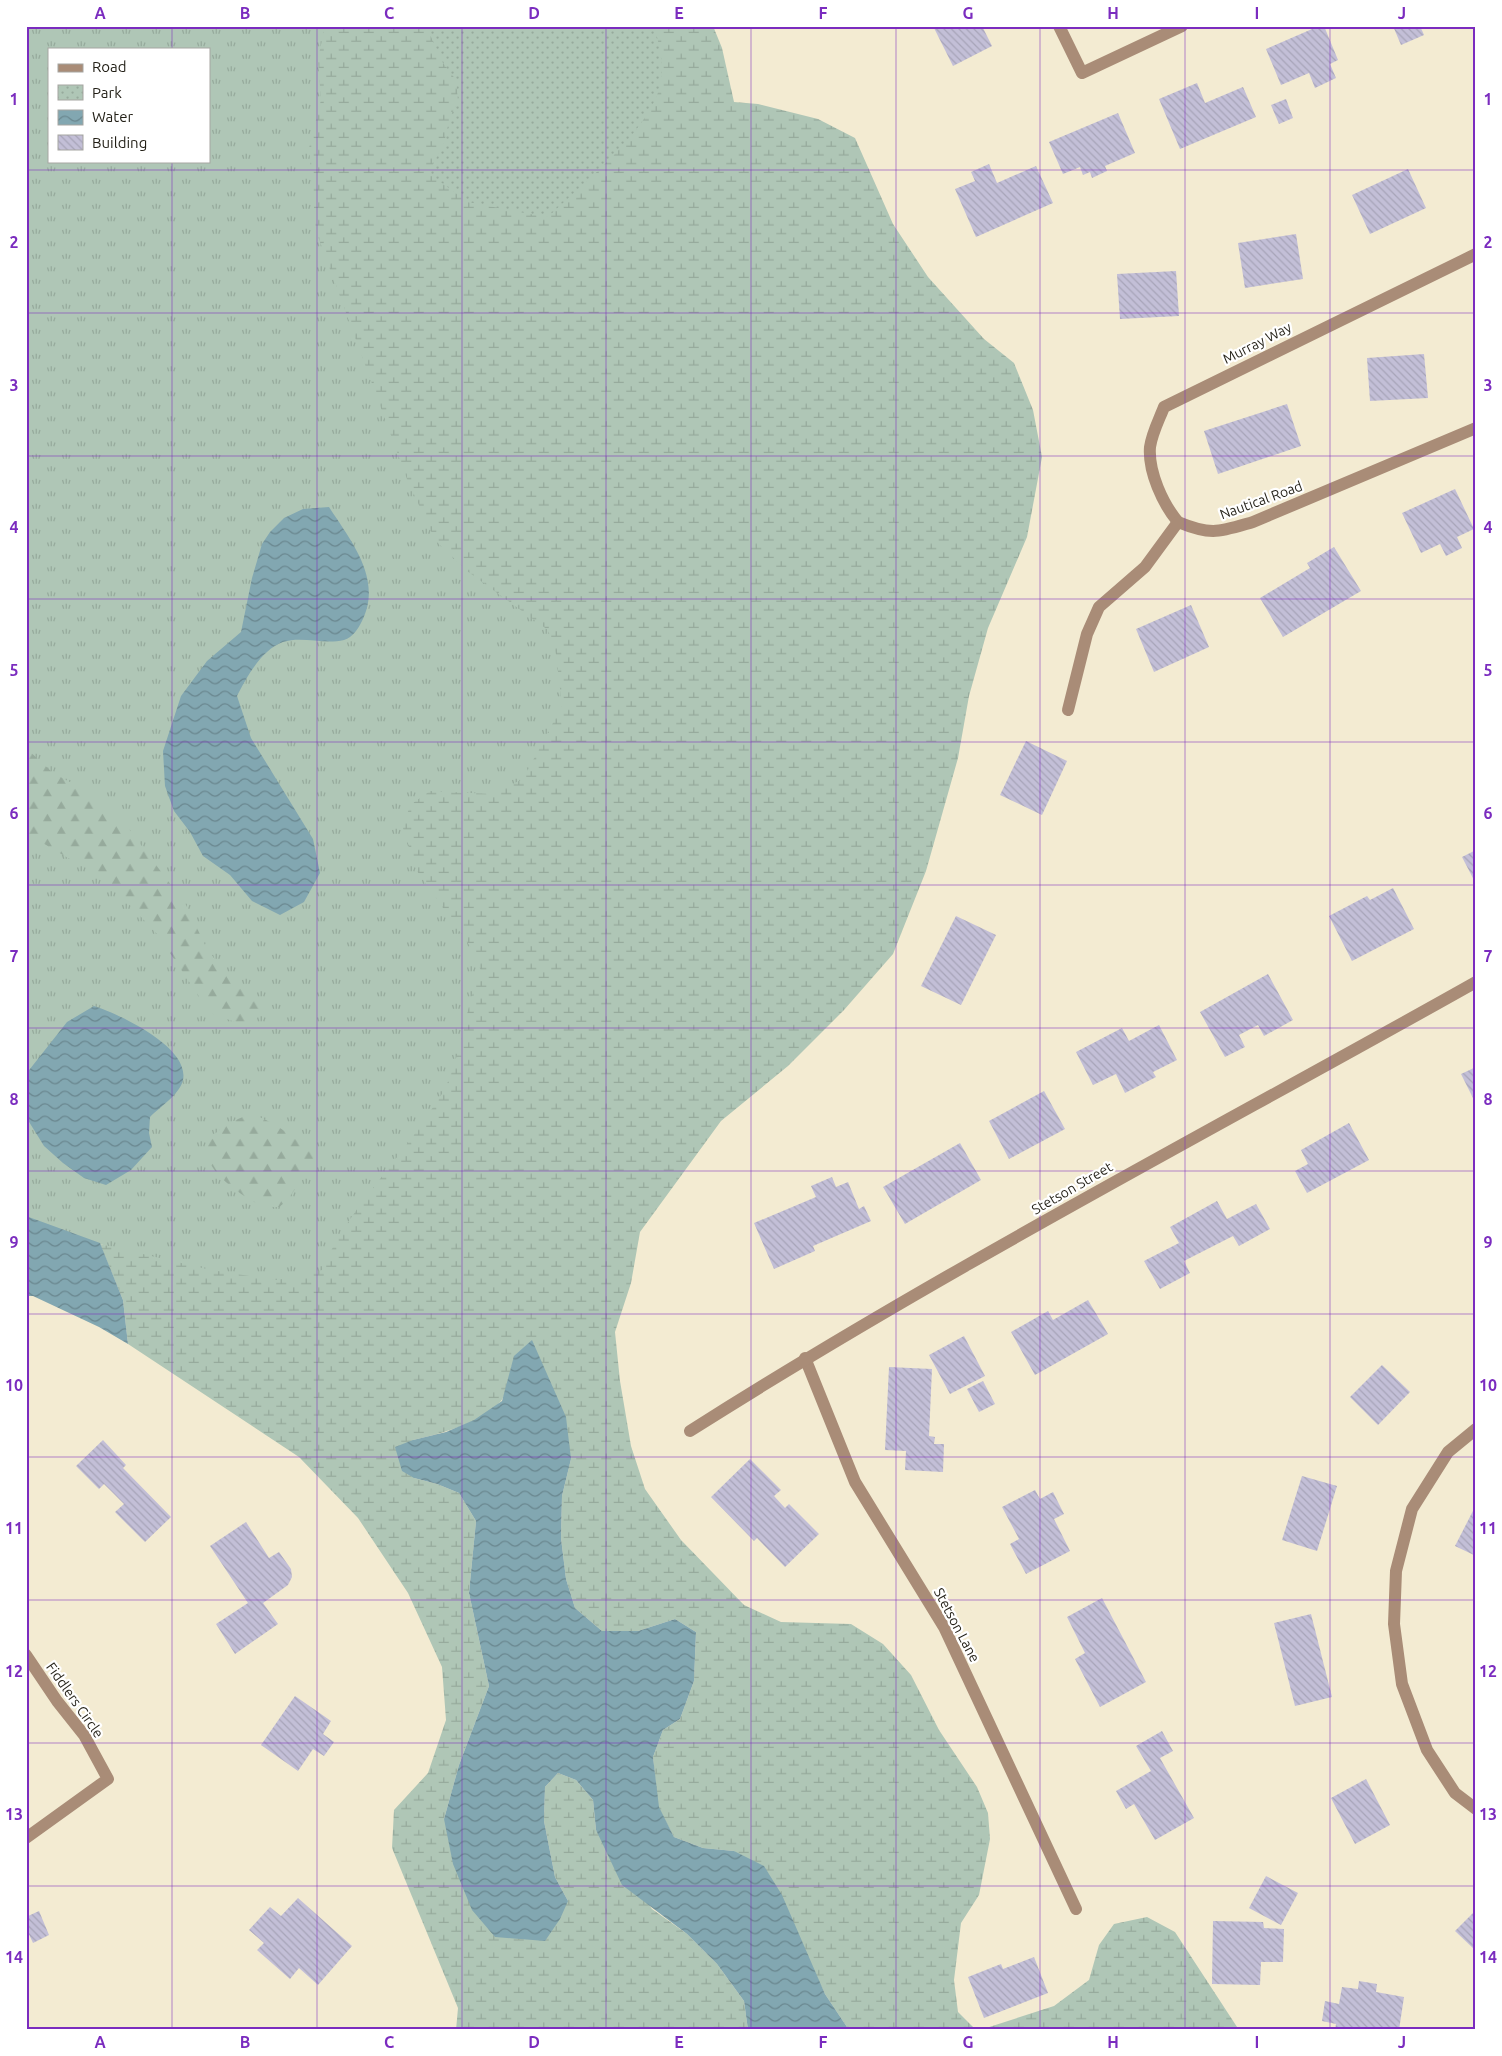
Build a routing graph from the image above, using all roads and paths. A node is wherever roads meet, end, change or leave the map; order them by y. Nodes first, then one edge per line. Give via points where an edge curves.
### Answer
1 (1059, 26) edge
2 (1182, 26) edge
3 (1476, 254) edge
4 (1476, 428) edge
5 (1178, 522) junction
6 (1068, 710) dead end
7 (1476, 982) edge
8 (805, 1358) junction
9 (1476, 1429) edge
10 (690, 1431) dead end
11 (26, 1655) edge
12 (1476, 1809) edge
13 (26, 1838) edge
14 (1076, 1909) dead end

1 - 2 street via 1082,73
3 - 5 street, Murray Way via 1164,407 1150,448 1160,497
4 - 5 street, Nautical Road via 1253,522 1217,532 1200,531
5 - 6 street via 1145,567 1099,608 1087,634
7 - 8 street, Stetson Street via 1130,1173
8 - 10 street, Stetson Street
8 - 14 street, Stetson Lane via 855,1482 944,1626
9 - 12 street via 1448,1452 1412,1510 1396,1571 1394,1624 1402,1684 1427,1750 1455,1793
11 - 13 street, Fiddlers Circle via 84,1735 108,1779

